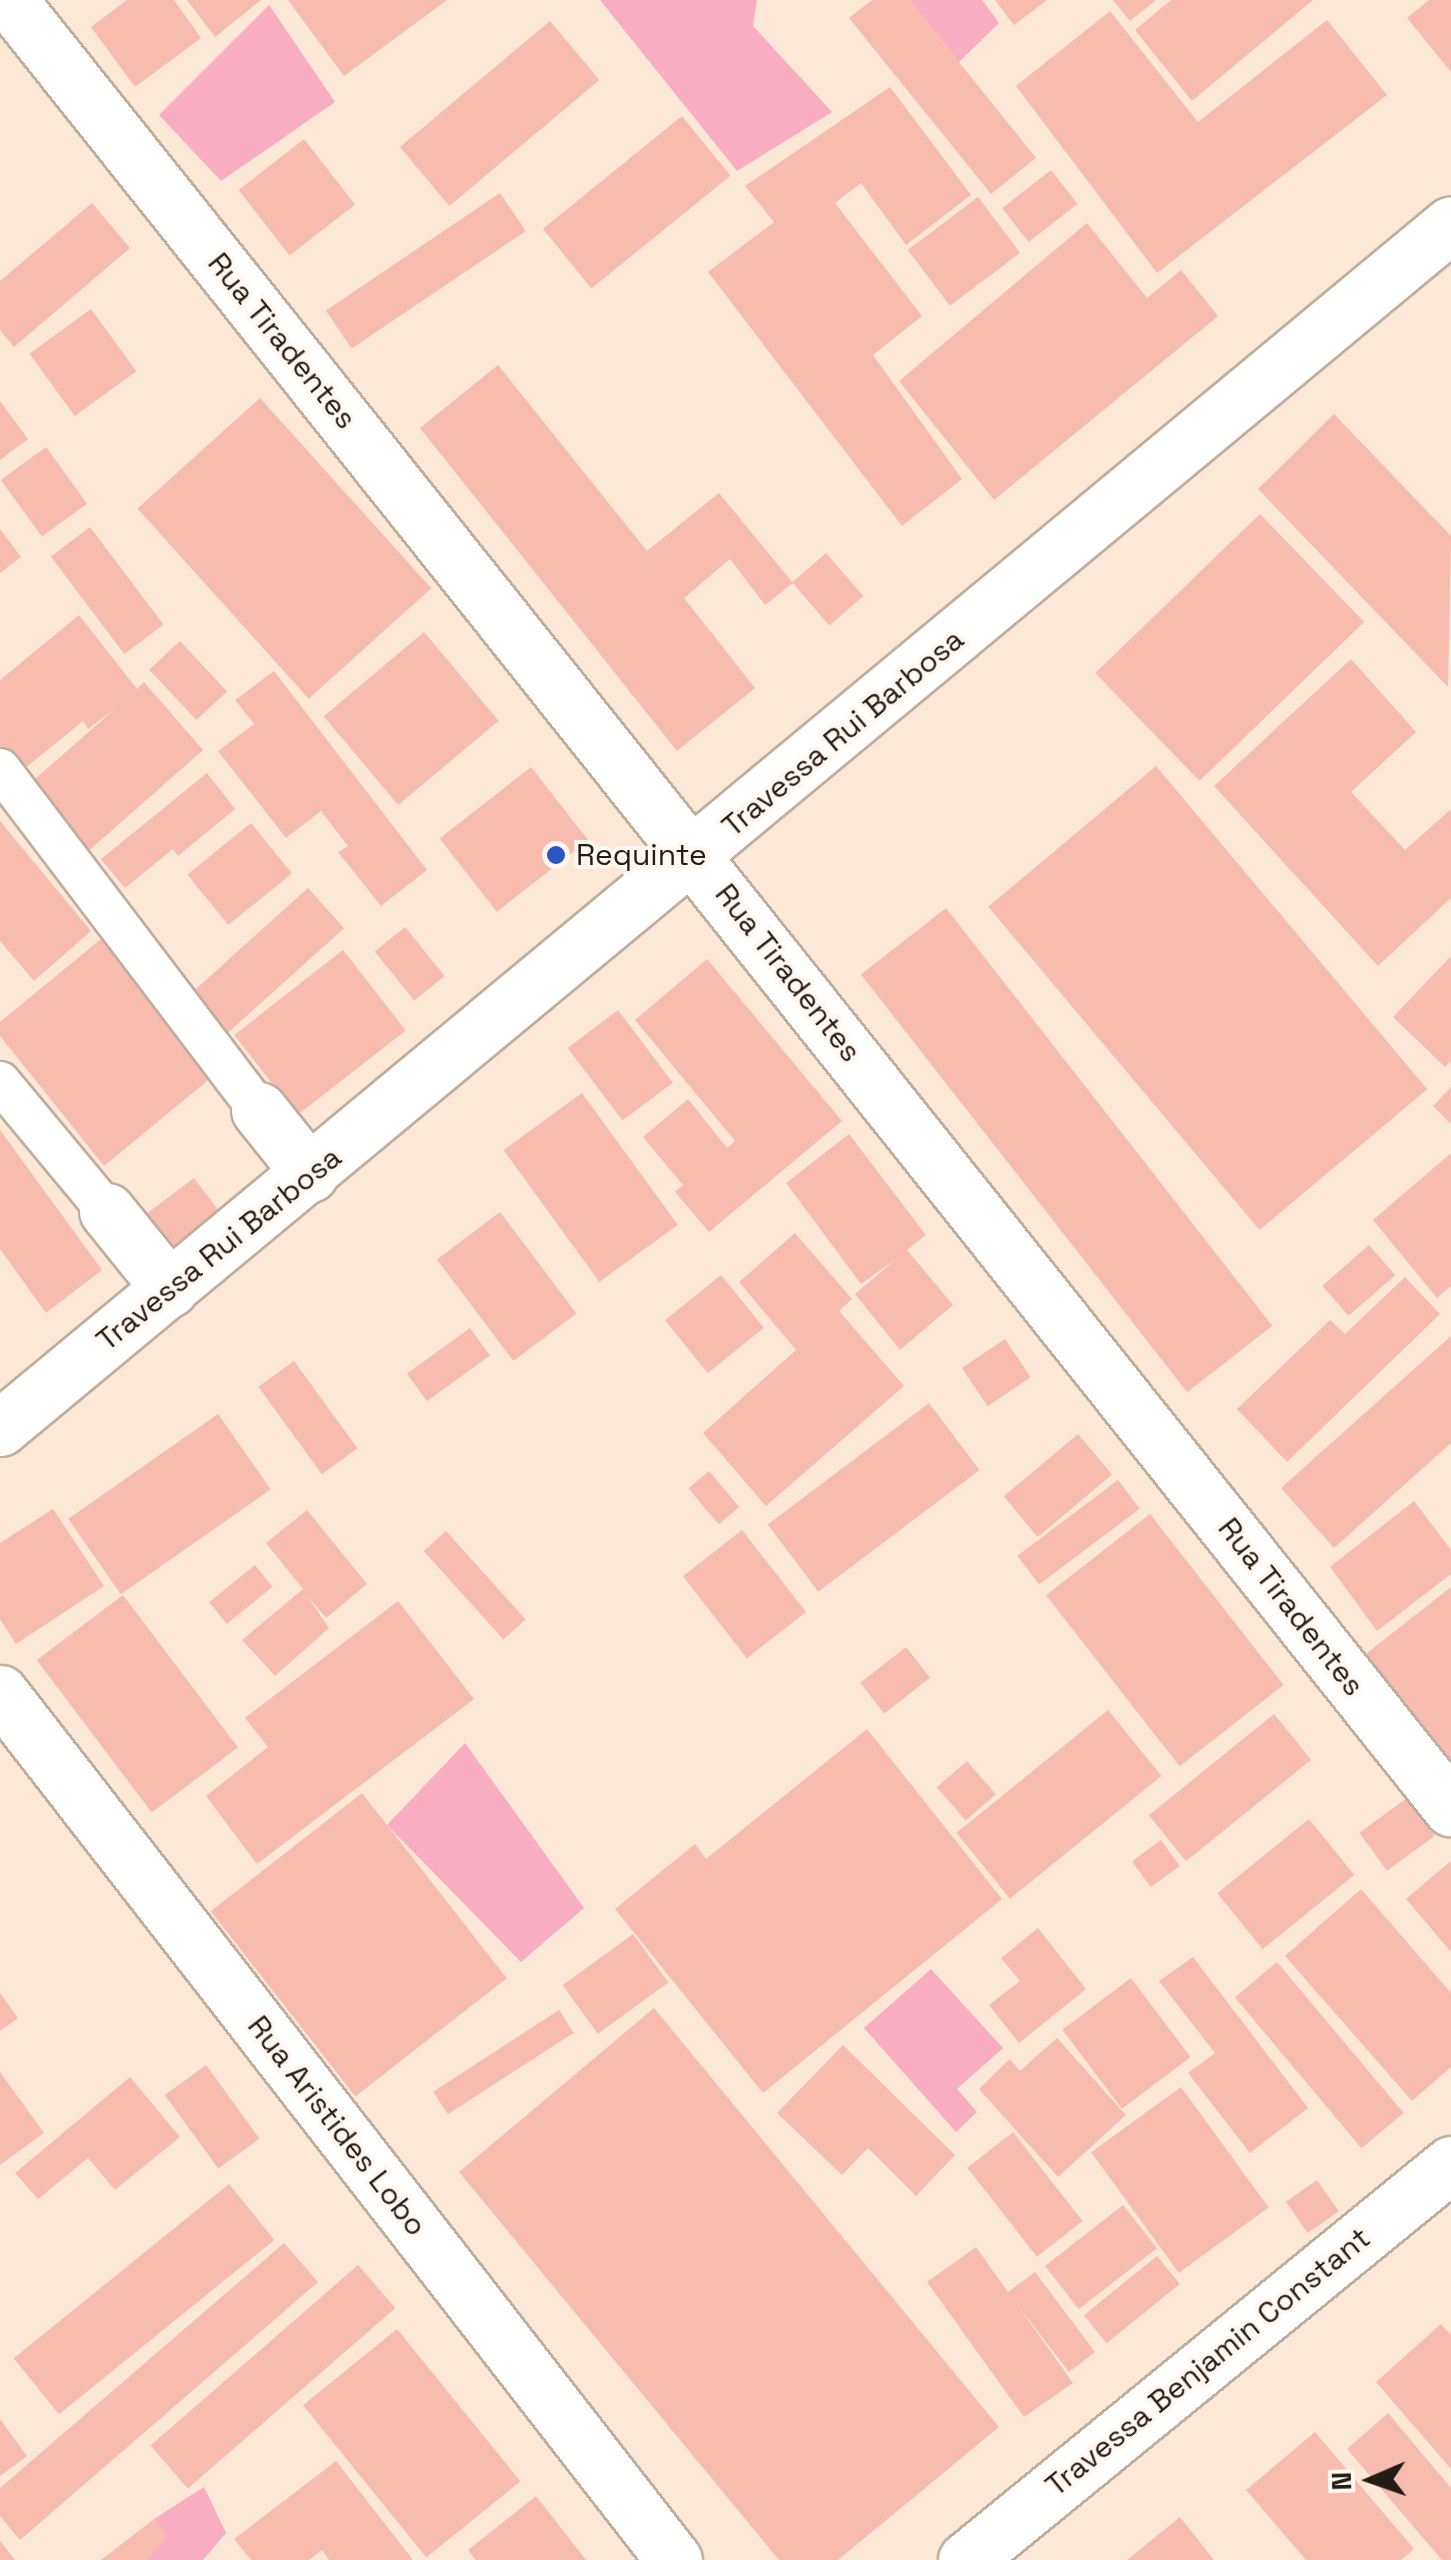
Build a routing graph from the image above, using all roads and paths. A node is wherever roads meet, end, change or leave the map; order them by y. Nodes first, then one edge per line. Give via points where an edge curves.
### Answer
1 (8, 0) edge
2 (1451, 224) edge
3 (0, 770) edge
4 (696, 857) junction
5 (0, 1082) edge
6 (259, 1110) joint
7 (310, 1174) junction
8 (107, 1211) joint
9 (170, 1289) junction
10 (0, 1428) edge
11 (0, 1693) edge
12 (1451, 1808) edge
13 (1451, 2164) edge
14 (674, 2560) edge
15 (966, 2560) edge

1 - 4 street, Rua Tiradentes
2 - 4 street, Travessa Rui Barbosa
3 - 6 lane
4 - 7 street, Travessa Rui Barbosa
4 - 12 street, Rua Tiradentes
5 - 8 lane
6 - 7 street
7 - 9 street, Travessa Rui Barbosa
8 - 9 street
9 - 10 street, Travessa Rui Barbosa
11 - 14 street, Rua Aristides Lobo
13 - 15 street, Travessa Benjamin Constant

